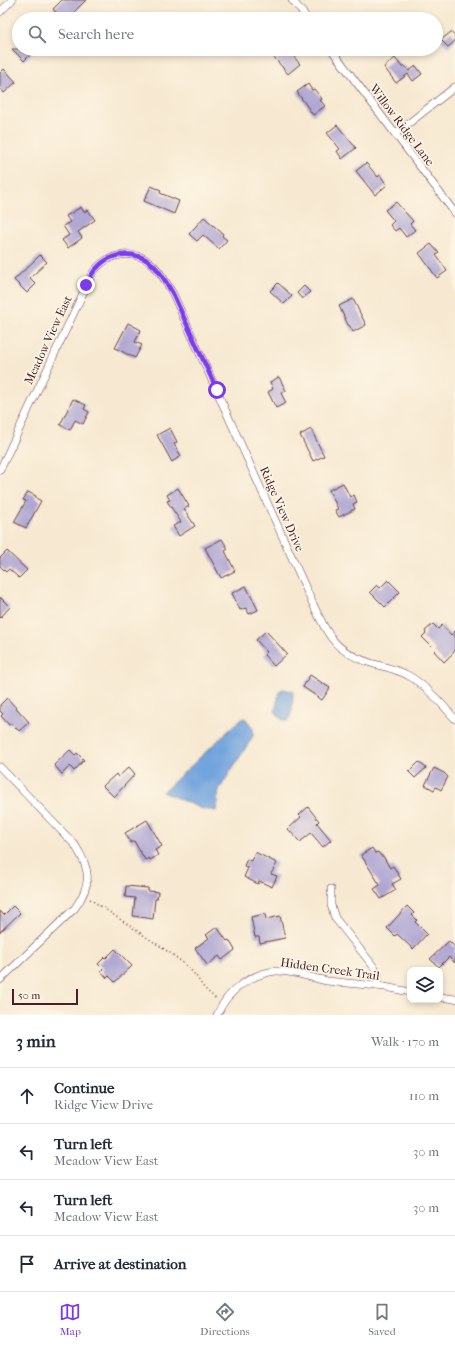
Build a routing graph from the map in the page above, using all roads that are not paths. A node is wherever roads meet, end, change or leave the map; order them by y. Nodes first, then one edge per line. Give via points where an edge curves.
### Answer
1 (12, 0) edge
2 (292, 0) edge
3 (0, 12) edge
4 (302, 12) edge
5 (336, 56) edge
6 (455, 87) edge
7 (395, 134) junction
8 (455, 214) edge
9 (143, 258) joint
10 (0, 470) edge
11 (455, 719) edge
12 (0, 766) edge
13 (331, 889) dead end
14 (0, 980) edge
15 (377, 986) junction
16 (407, 991) edge
17 (443, 998) edge
18 (455, 1000) edge
19 (217, 1015) edge

1 - 3 street
2 - 4 street
5 - 7 street, Willow Ridge Lane
6 - 7 street
7 - 8 street, Willow Ridge Lane
9 - 10 street, Meadow View East via 126,254 112,257 96,268
9 - 11 street, Ridge View Drive via 156,267 173,294 329,635 340,647 355,657 410,677 433,695
12 - 14 street via 75,845 83,860 87,877 87,885 75,908
13 - 15 street via 331,905 335,918 374,967 378,975
15 - 16 street, Hidden Creek Trail
15 - 19 street, Hidden Creek Trail via 328,981 276,971 241,984 228,996
17 - 18 street

